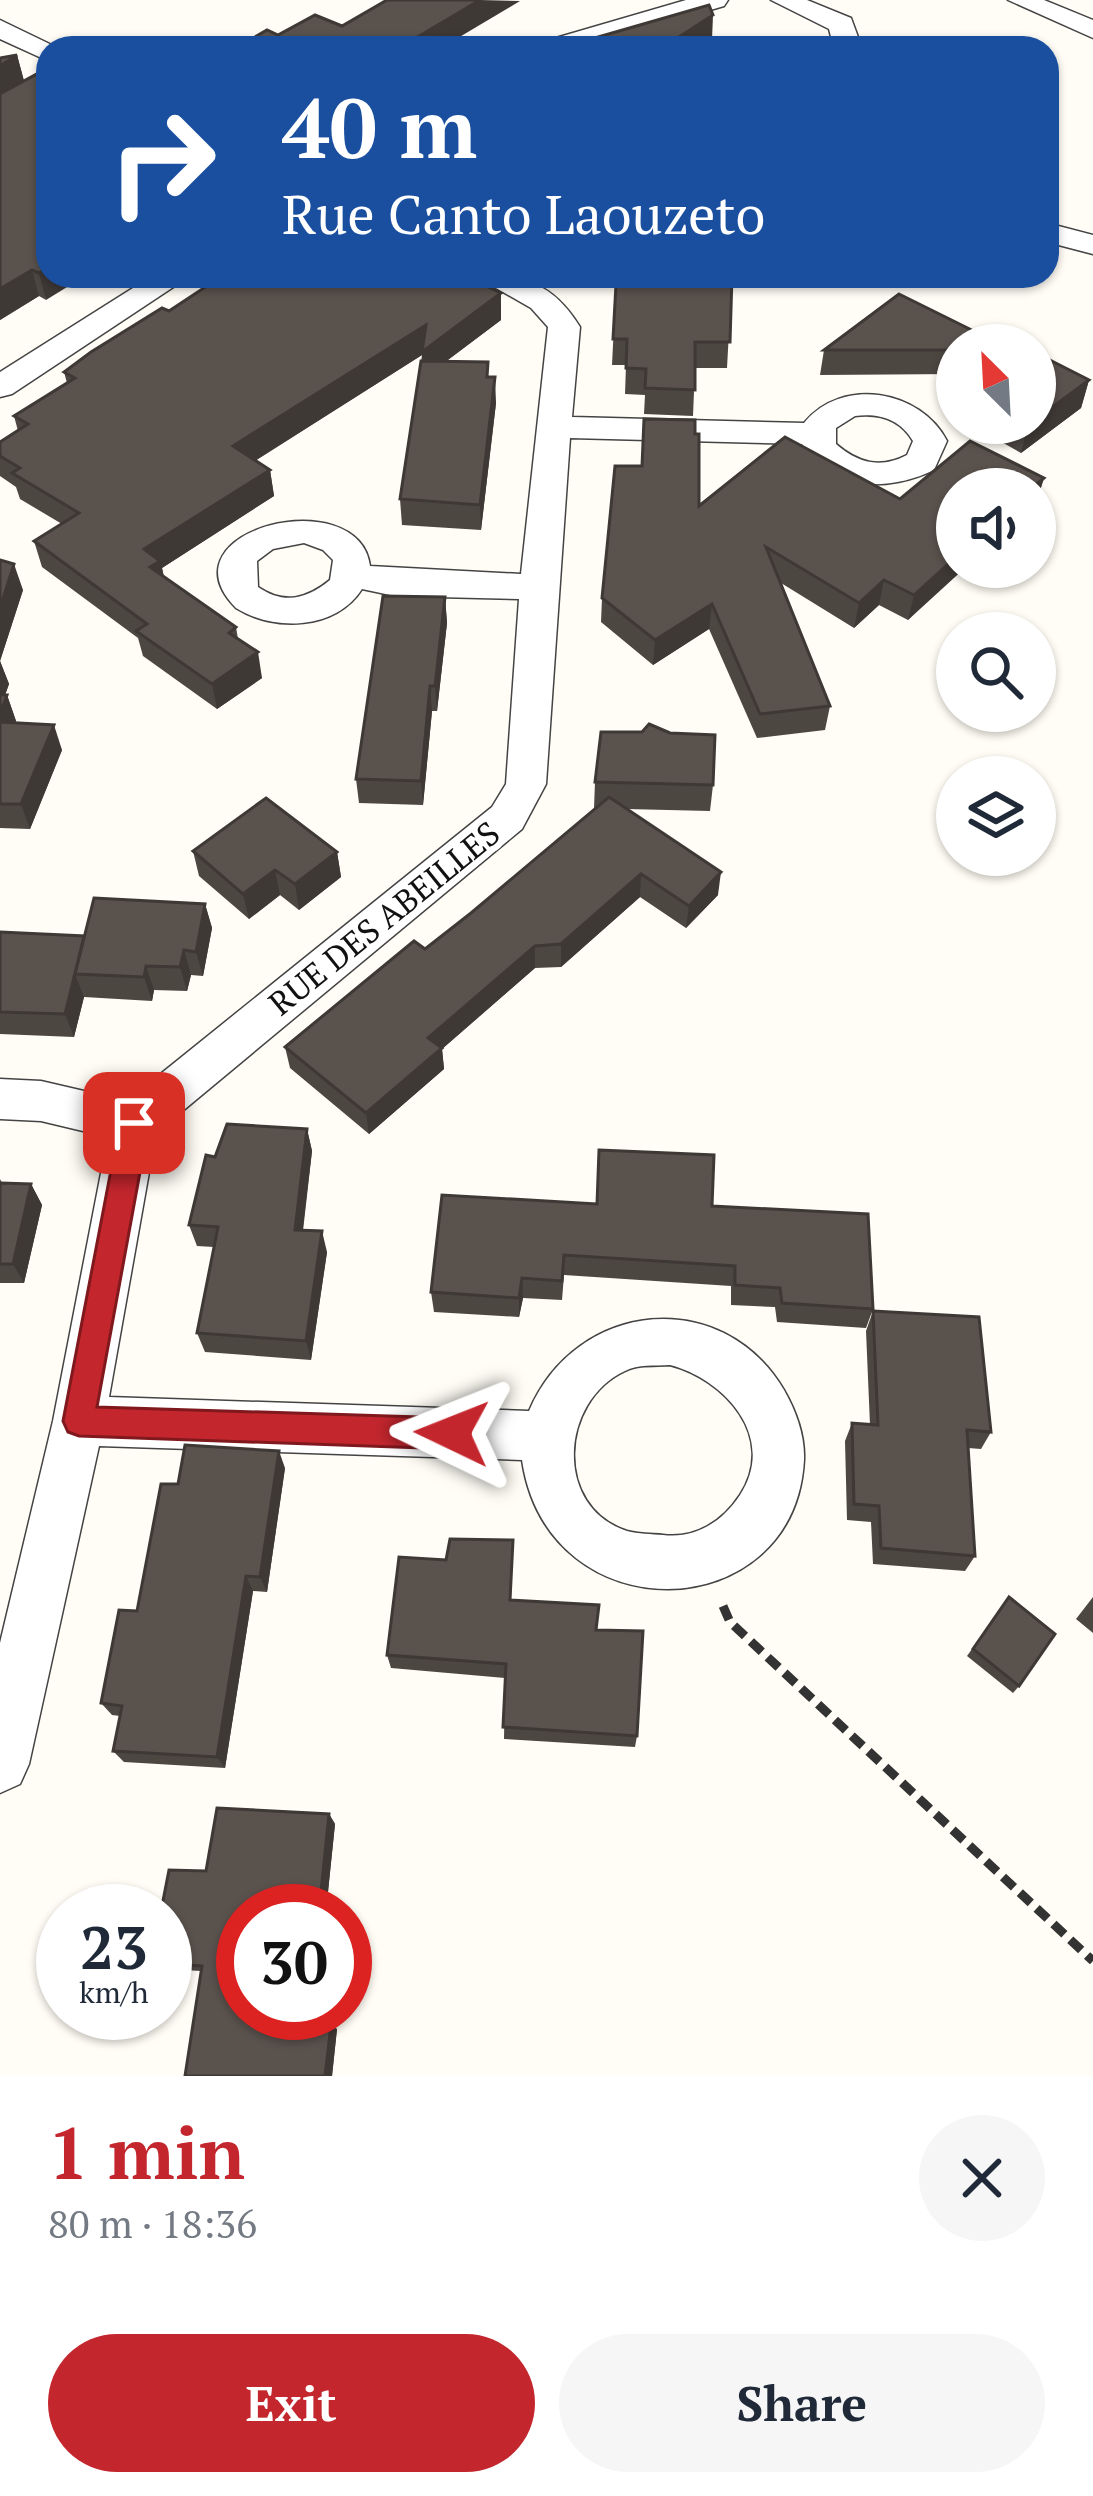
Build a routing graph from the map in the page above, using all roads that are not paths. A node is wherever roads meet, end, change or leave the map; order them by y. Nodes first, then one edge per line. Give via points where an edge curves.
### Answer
1 (715, 0) edge
2 (784, 0) edge
3 (1022, 0) edge
4 (0, 28) edge
5 (1093, 30) edge
6 (593, 36) edge
7 (844, 36) edge
8 (36, 47) edge
9 (1059, 235) edge
10 (1093, 245) edge
11 (155, 288) edge
12 (518, 288) edge
13 (0, 387) edge
14 (555, 427) junction
15 (817, 434) dead end
16 (354, 575) dead end
17 (538, 586) junction
18 (0, 1099) edge
19 (134, 1123) junction
20 (79, 1421) junction
21 (545, 1436) junction
22 (0, 1764) edge

1 - 6 street
2 - 7 street via 841,24
3 - 5 street
4 - 8 street
9 - 10 street
11 - 13 street
12 - 14 street, RUE DES ABEILLES via 555,309 564,326
14 - 15 street
14 - 17 street, RUE DES ABEILLES
16 - 17 street
17 - 19 street, RUE DES ABEILLES via 526,784 507,818
18 - 19 street via 41,1100
19 - 20 street
20 - 21 street
20 - 22 street
21 - 21 street via 559,1396 588,1364 627,1345 670,1342 712,1353 748,1380 772,1417 779,1460 770,1502 743,1538 704,1561 656,1567 609,1553 571,1522 549,1481

